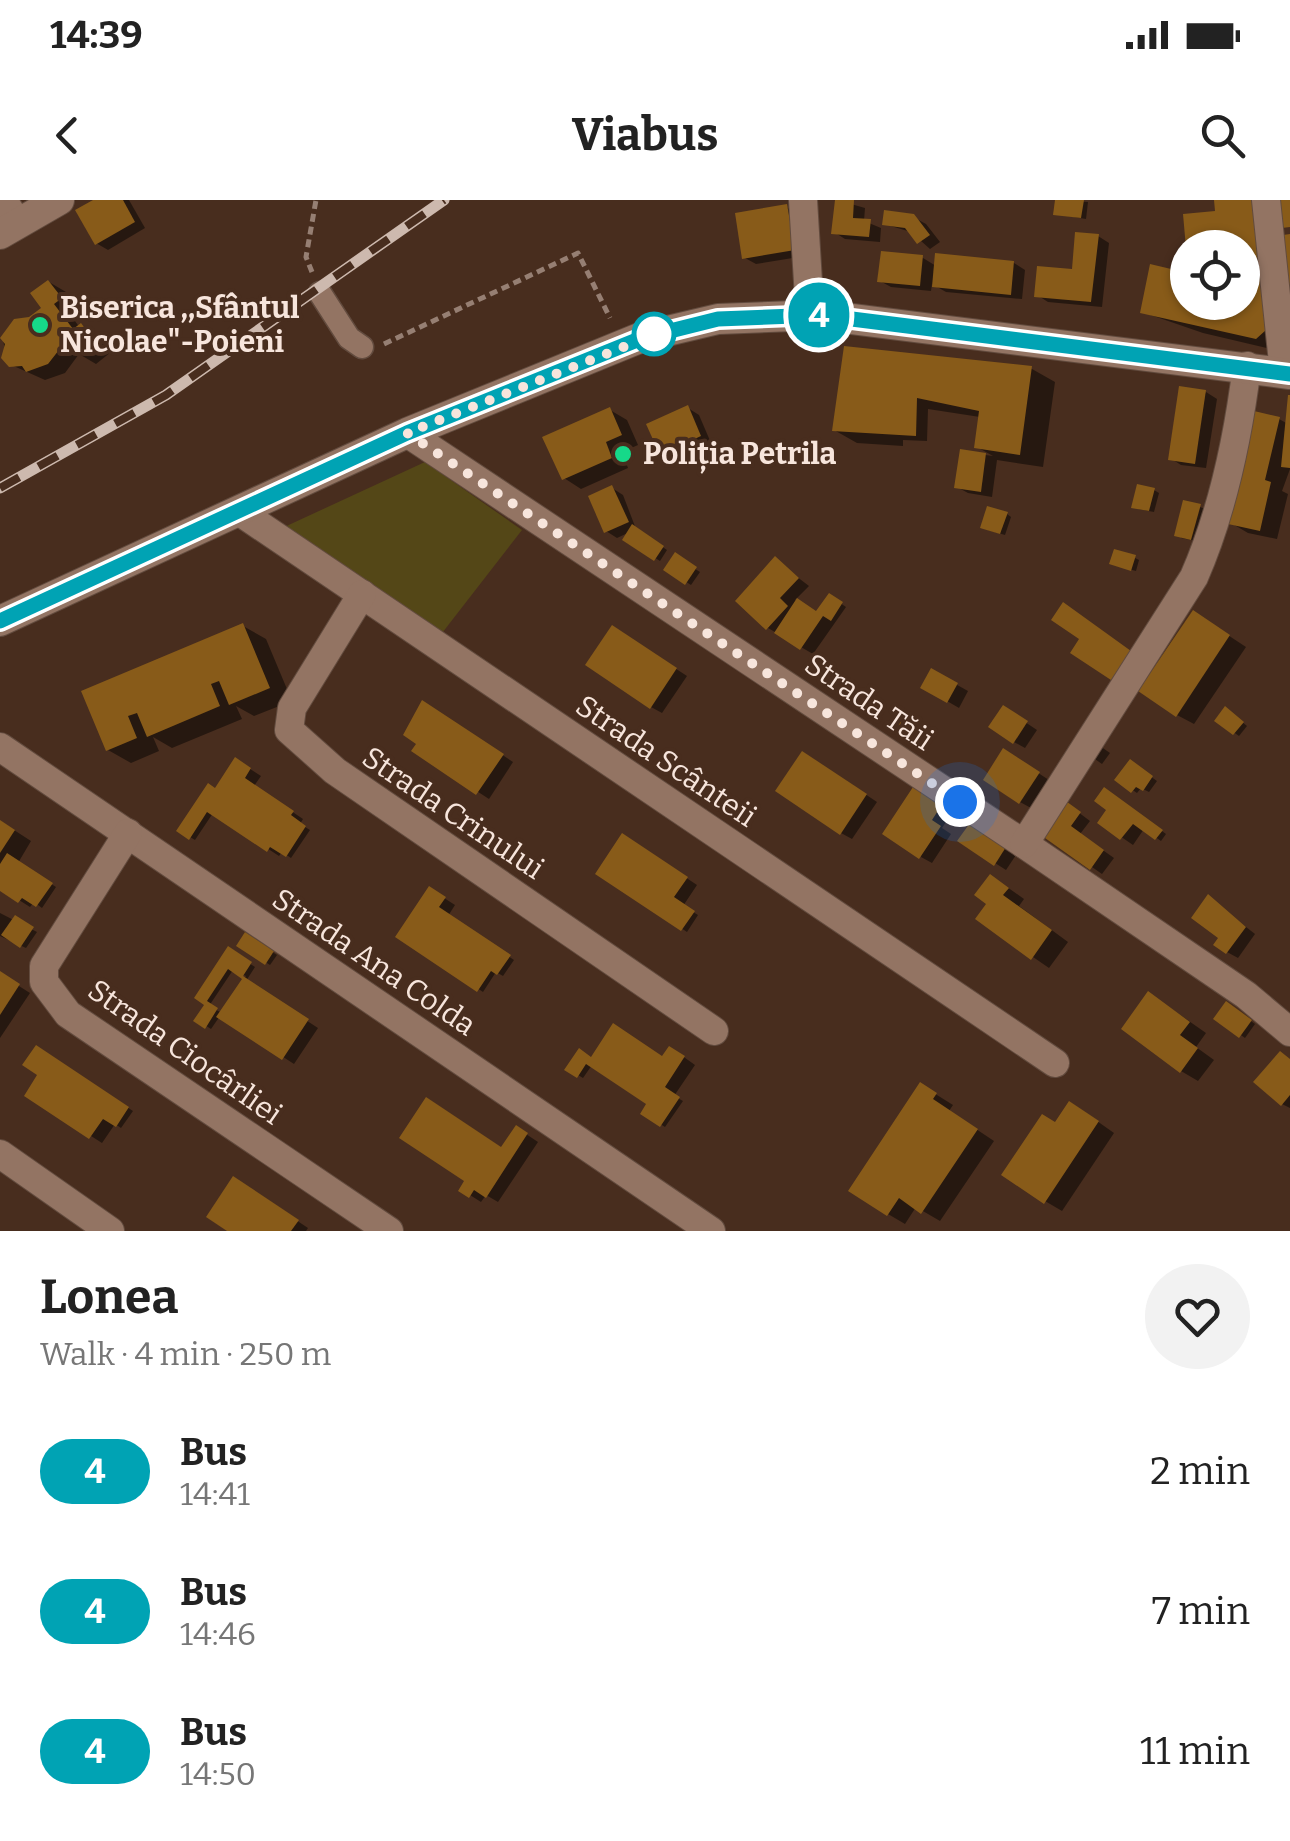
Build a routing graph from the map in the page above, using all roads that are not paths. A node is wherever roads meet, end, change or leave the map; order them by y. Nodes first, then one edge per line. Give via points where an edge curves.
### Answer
1 (59, 200) edge
2 (804, 200) edge
3 (1266, 200) edge
4 (7, 219) edge
5 (320, 293) road end
6 (810, 315) junction
7 (362, 346) road end
8 (1247, 366) junction
9 (1287, 373) edge
10 (407, 433) junction
11 (240, 512) junction
12 (362, 594) junction
13 (0, 621) edge
14 (0, 747) edge
15 (128, 833) junction
16 (1024, 844) junction
17 (714, 1031) dead end
18 (1290, 1032) edge
19 (1055, 1063) dead end
20 (0, 1154) edge
21 (110, 1231) edge
22 (389, 1231) edge
23 (711, 1231) edge

1 - 4 main road
2 - 6 street
3 - 9 street
5 - 7 street via 349,338
6 - 8 main road
6 - 10 main road via 756,315 670,329
8 - 9 main road
8 - 16 street via 1219,508 1194,577
10 - 11 main road
10 - 16 street, Strada Tăii
11 - 12 street, Strada Scânteii
11 - 13 main road
12 - 17 street, Strada Crinului via 292,708 289,730 297,740
12 - 19 street, Strada Scânteii
14 - 15 street, Strada Ana Colda
15 - 22 street, Strada Ciocârliei via 44,966 44,982 68,1014
15 - 23 street, Strada Ana Colda
16 - 18 street, Strada Tăii
20 - 21 street

